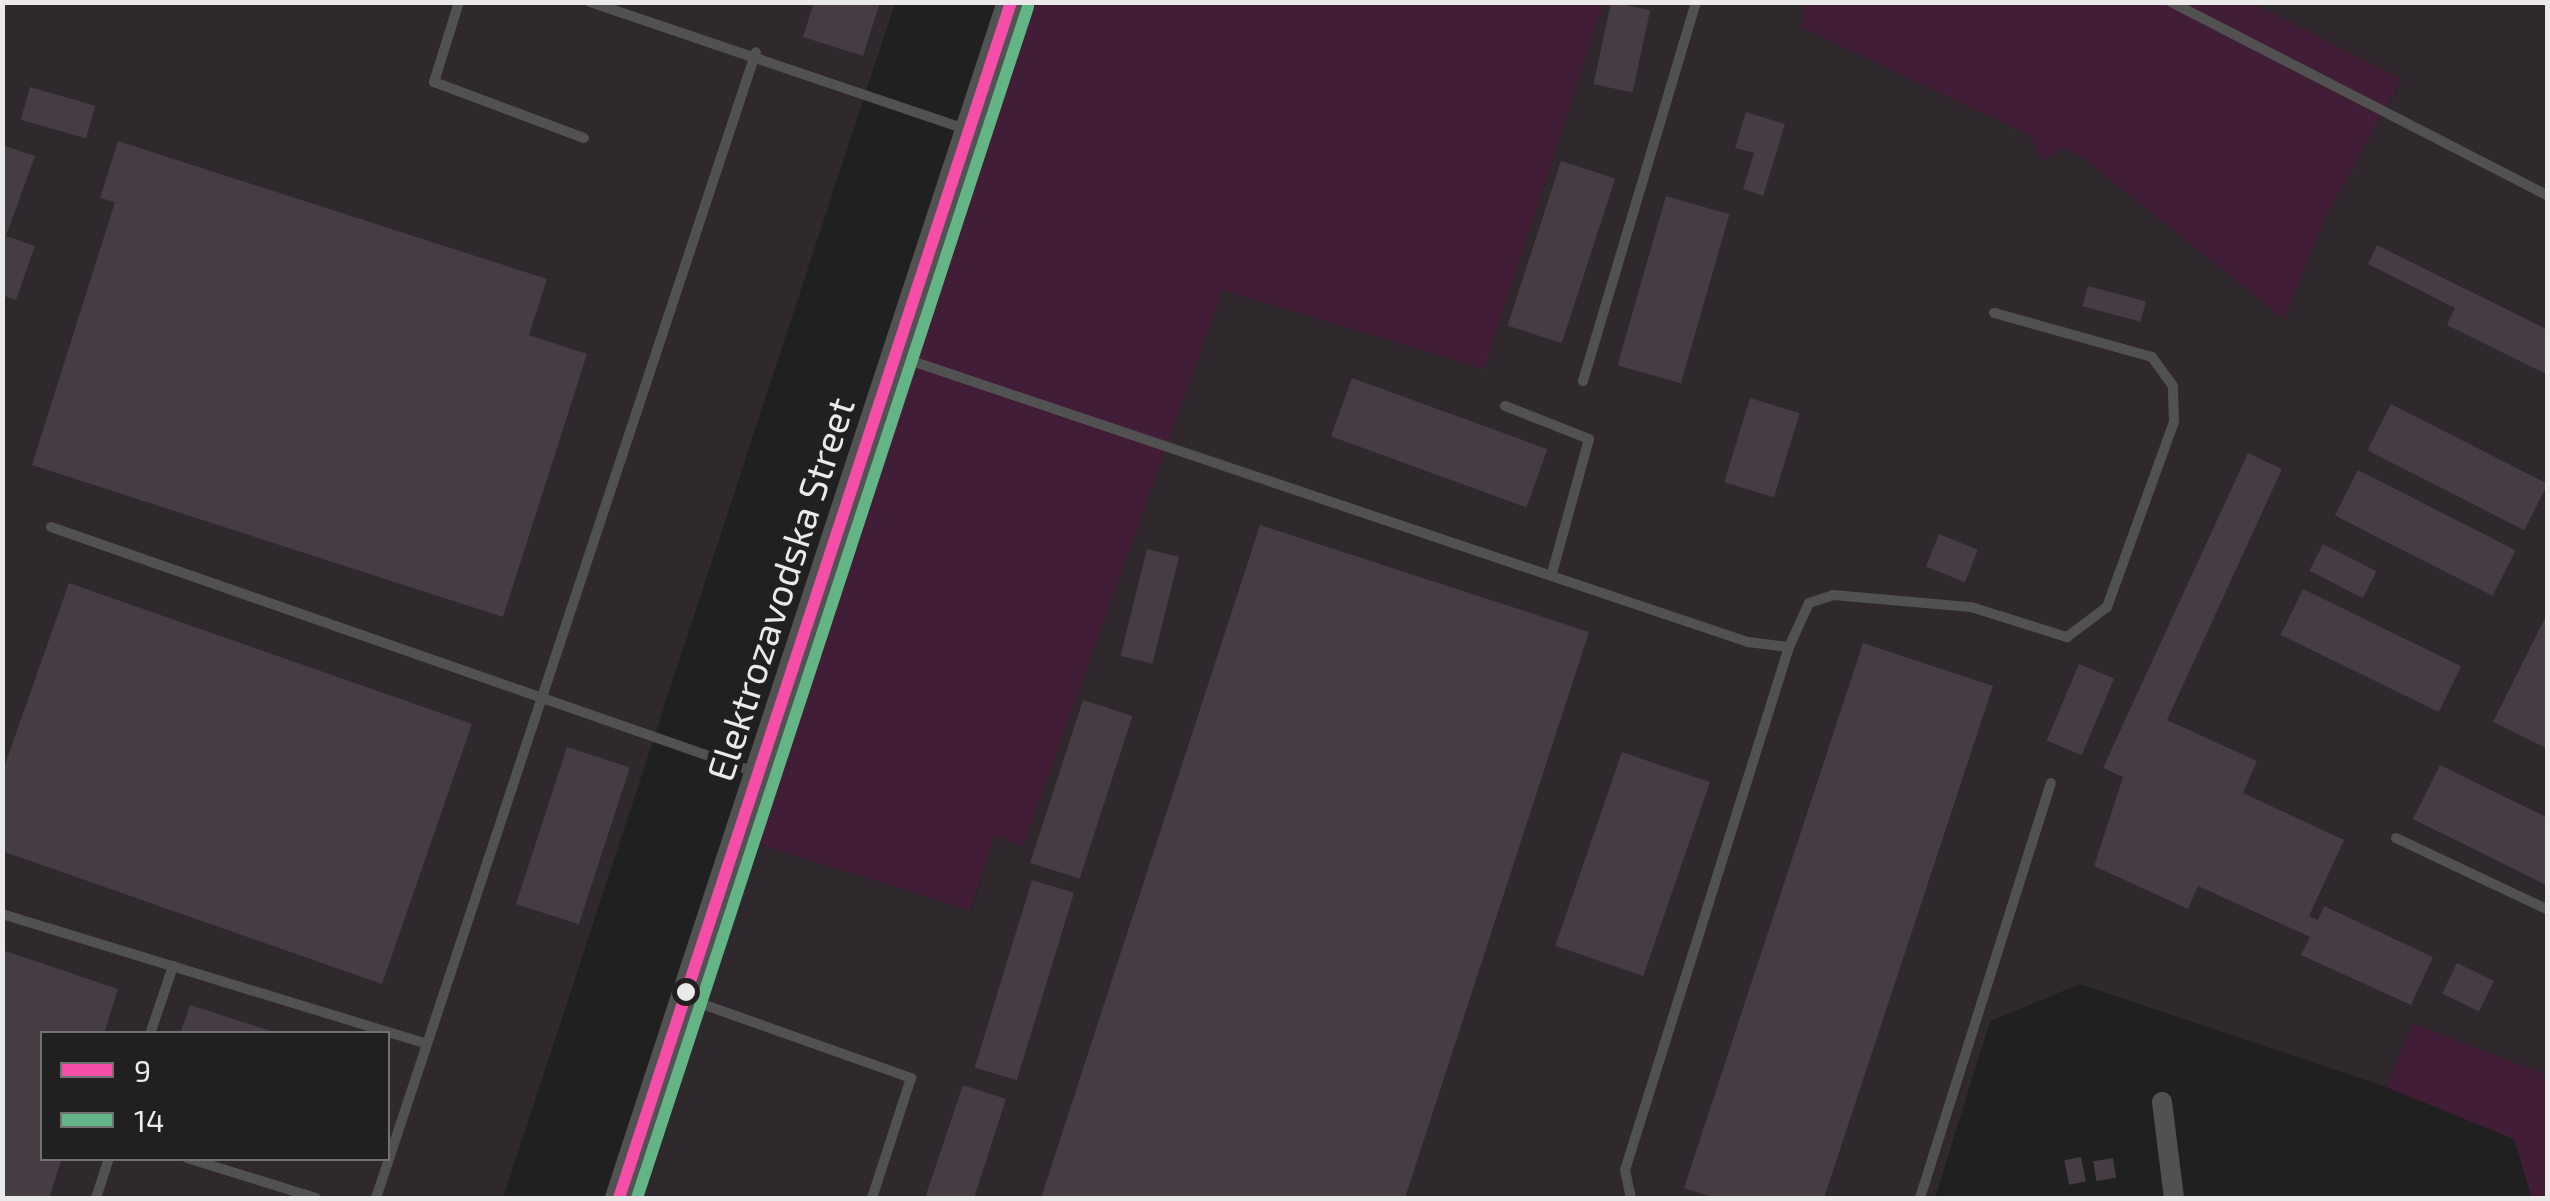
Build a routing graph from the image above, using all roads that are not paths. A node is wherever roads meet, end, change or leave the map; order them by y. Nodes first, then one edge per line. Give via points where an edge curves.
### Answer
1 (459, 2) edge
2 (590, 2) edge
3 (1011, 2) edge
4 (1696, 2) edge
5 (2170, 2) edge
6 (756, 52) junction
7 (970, 130) junction
8 (584, 138) dead end
9 (2548, 196) edge
10 (1994, 313) dead end
11 (896, 356) junction
12 (1583, 381) dead end
13 (1505, 406) dead end
14 (52, 527) dead end
15 (1552, 573) junction
16 (1788, 647) junction
17 (540, 697) junction
18 (759, 773) junction
19 (2052, 783) dead end
20 (2396, 838) dead end
21 (2548, 910) edge
22 (2, 914) edge
23 (172, 966) junction
24 (685, 998) junction
25 (151, 1031) edge
26 (384, 1031) edge
27 (390, 1033) edge
28 (427, 1044) junction
29 (2162, 1102) dead end
30 (390, 1156) edge
31 (109, 1161) edge
32 (197, 1161) edge
33 (388, 1161) edge
34 (96, 1198) edge
35 (316, 1198) edge
36 (376, 1198) edge
37 (619, 1198) edge
38 (872, 1198) edge
39 (1631, 1198) edge
40 (1920, 1198) edge
41 (2174, 1198) edge

1 - 8 lane via 434,82
2 - 6 lane
3 - 7 main road, Elektrozavodska Street
4 - 12 lane
5 - 9 lane
6 - 7 lane
6 - 17 lane
7 - 11 main road, Elektrozavodska Street
10 - 16 lane via 2152,357 2174,386 2174,422 2107,607 2067,637 1971,607 1834,595 1809,603
11 - 15 lane
11 - 18 main road, Elektrozavodska Street
13 - 15 lane via 1589,439
14 - 17 lane
15 - 16 lane via 1748,642
16 - 39 lane via 1625,1170
17 - 18 lane
17 - 28 lane
18 - 24 main road, Elektrozavodska Street
19 - 40 lane
20 - 21 lane
22 - 23 lane
23 - 25 lane
23 - 26 lane
24 - 37 main road, Elektrozavodska Street
24 - 38 lane via 911,1078
27 - 28 lane
28 - 30 lane
29 - 41 street
31 - 34 lane
32 - 35 lane
33 - 36 lane

